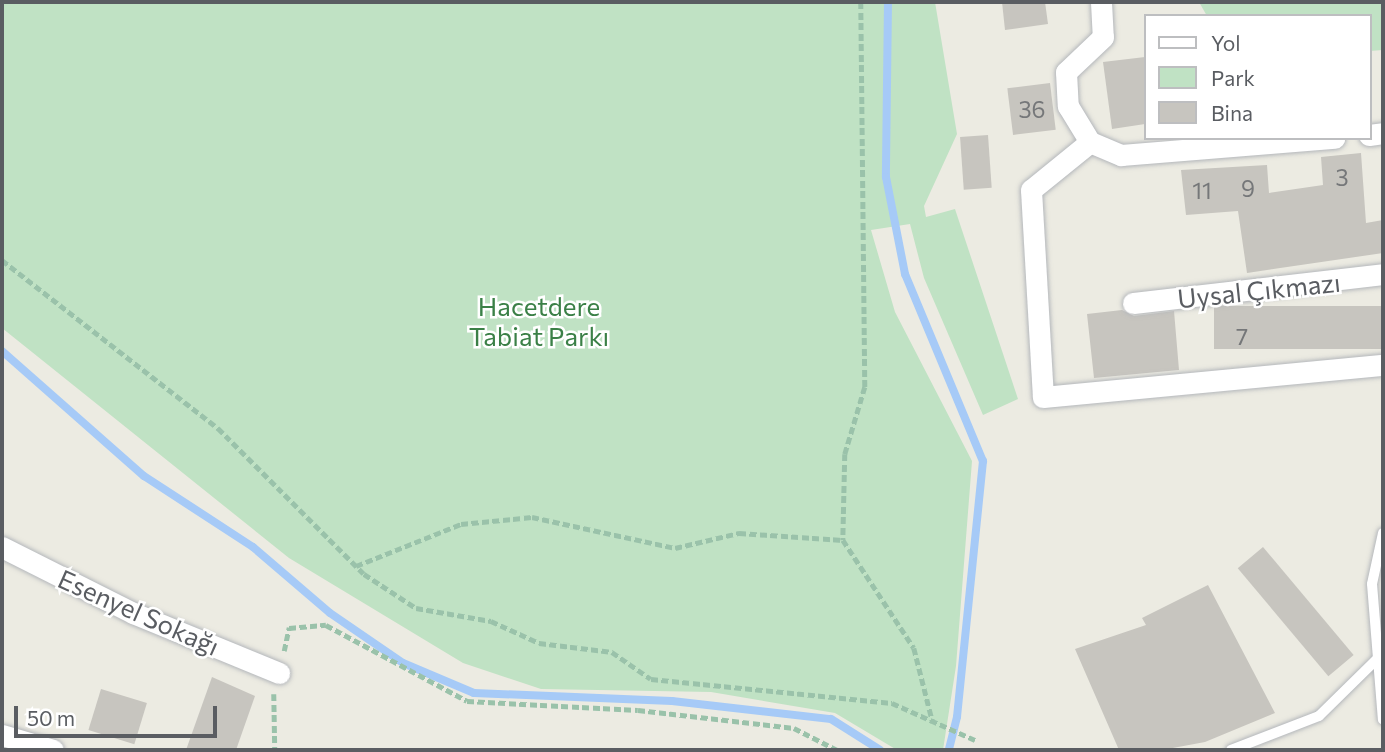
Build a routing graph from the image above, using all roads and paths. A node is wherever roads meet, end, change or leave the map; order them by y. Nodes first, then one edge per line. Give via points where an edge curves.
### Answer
1 (861, 2) edge
2 (1101, 2) edge
3 (1309, 140) edge
4 (1090, 142) junction
5 (2, 260) edge
6 (1383, 274) edge
7 (1133, 303) dead end
8 (1383, 365) edge
9 (1383, 533) edge
10 (842, 540) junction
11 (2, 547) edge
12 (356, 566) junction
13 (1377, 659) junction
14 (279, 673) junction
15 (1383, 720) edge
16 (933, 723) junction
17 (975, 740) dead end
18 (11, 742) edge
19 (53, 750) edge
20 (275, 750) edge
21 (836, 750) edge
22 (1231, 750) edge

1 - 10 path via 865,387 845,454
2 - 4 street via 1103,37 1066,72 1068,106
3 - 4 street via 1121,155
4 - 8 street via 1031,190 1043,397
5 - 12 path via 218,428
6 - 7 street, Uysal Çıkmazı
9 - 13 lane via 1372,584
10 - 12 path via 740,533 674,548 532,517 461,524
10 - 16 path via 914,648
11 - 14 street, Esenyel Sokağı via 133,613
12 - 16 path via 416,608 491,621 539,643 612,652 651,679 892,703
13 - 15 lane
13 - 22 lane via 1319,716
14 - 20 path via 273,698
14 - 21 path via 289,628 326,625 467,701 638,710 794,728
16 - 17 path
18 - 19 street

